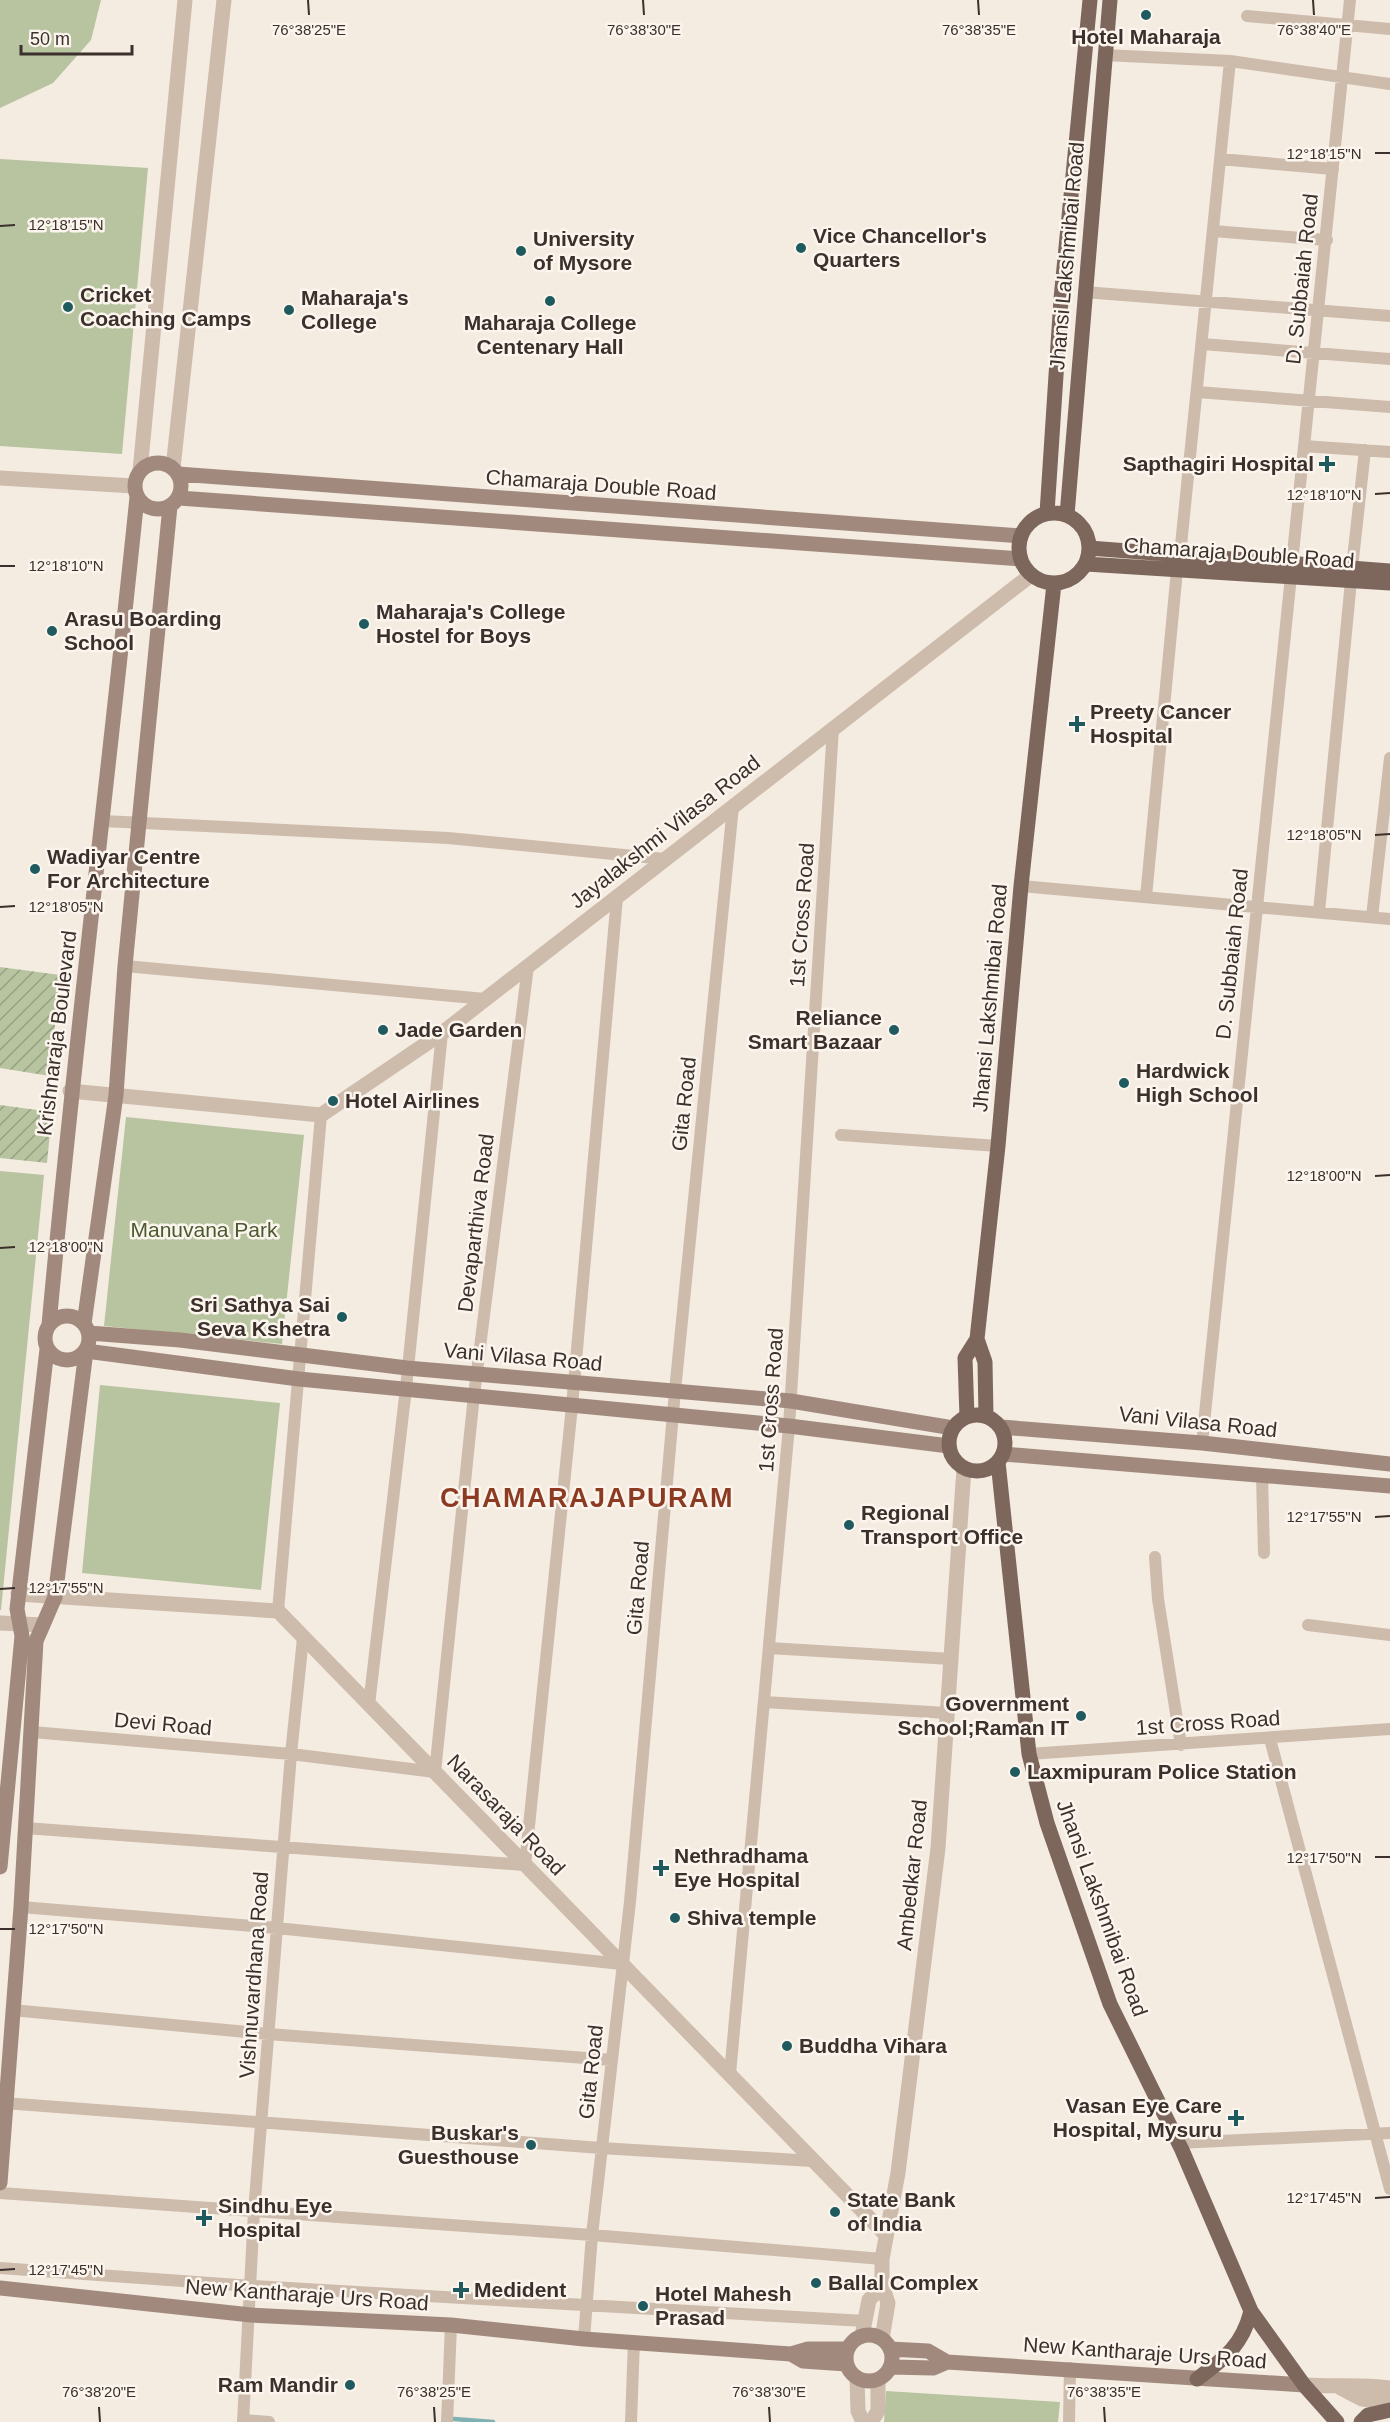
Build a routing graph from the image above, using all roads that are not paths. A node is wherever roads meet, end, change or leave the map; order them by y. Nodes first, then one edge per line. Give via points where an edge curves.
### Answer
1 (185, 0) edge
2 (224, 0) edge
3 (1090, 0) edge
4 (1110, 0) edge
5 (1350, 0) edge
6 (1247, 16) dead end
7 (1348, 24) junction
8 (1390, 29) edge
9 (1104, 55) junction
10 (1230, 61) junction
11 (1342, 78) junction
12 (1390, 84) edge
13 (1220, 159) junction
14 (1333, 169) junction
15 (1213, 231) junction
16 (1327, 240) junction
17 (1084, 292) junction
18 (1206, 301) junction
19 (1317, 310) junction
20 (1390, 316) edge
21 (1202, 344) junction
22 (1314, 353) junction
23 (1390, 359) edge
24 (1197, 392) junction
25 (1309, 401) junction
26 (1390, 407) edge
27 (1304, 446) junction
28 (1365, 450) junction
29 (1390, 452) edge
30 (140, 471) junction
31 (176, 471) junction
32 (0, 478) edge
33 (136, 491) junction
34 (175, 502) junction
35 (1047, 513) junction
36 (1067, 515) junction
37 (1020, 536) junction
38 (1089, 548) junction
39 (1180, 555) junction
40 (1020, 559) junction
41 (1086, 564) junction
42 (1177, 570) junction
43 (1291, 570) junction
44 (1390, 570) edge
45 (1352, 574) junction
46 (1030, 575) junction
47 (1390, 583) edge
48 (1054, 584) junction
49 (833, 728) junction
50 (1390, 758) edge
51 (733, 806) junction
52 (104, 821) junction
53 (140, 822) junction
54 (665, 859) junction
55 (1021, 886) junction
56 (617, 897) junction
57 (1146, 897) junction
58 (1257, 907) junction
59 (1319, 912) junction
60 (1372, 917) junction
61 (1390, 919) edge
62 (125, 966) junction
63 (528, 966) junction
64 (485, 999) junction
65 (442, 1033) junction
66 (70, 1091) junction
67 (116, 1095) junction
68 (321, 1115) junction
69 (841, 1135) dead end
70 (998, 1146) junction
71 (49, 1325) junction
72 (87, 1329) junction
73 (977, 1340) junction
74 (47, 1349) junction
75 (86, 1351) junction
76 (301, 1356) junction
77 (407, 1368) junction
78 (477, 1373) junction
79 (299, 1379) junction
80 (572, 1383) junction
81 (406, 1388) junction
82 (675, 1391) junction
83 (474, 1395) junction
84 (791, 1401) junction
85 (572, 1406) junction
86 (673, 1414) junction
87 (986, 1416) junction
88 (967, 1417) junction
89 (789, 1426) junction
90 (1001, 1427) junction
91 (953, 1428) junction
92 (1202, 1443) junction
93 (949, 1446) junction
94 (1001, 1458) junction
95 (1390, 1464) edge
96 (964, 1468) junction
97 (1262, 1476) junction
98 (1390, 1486) edge
99 (1264, 1553) dead end
100 (1155, 1557) dead end
101 (18, 1594) junction
102 (55, 1597) junction
103 (278, 1611) junction
104 (0, 1623) edge
105 (20, 1624) junction
106 (43, 1625) junction
107 (1308, 1625) dead end
108 (1390, 1635) edge
109 (303, 1638) junction
110 (769, 1648) junction
111 (951, 1659) junction
112 (764, 1702) junction
113 (369, 1705) junction
114 (947, 1713) junction
115 (1390, 1729) edge
116 (32, 1732) junction
117 (1270, 1739) junction
118 (1181, 1745) junction
119 (291, 1754) junction
120 (1029, 1754) junction
121 (435, 1772) junction
122 (25, 1828) junction
123 (283, 1849) junction
124 (525, 1865) junction
125 (0, 1867) edge
126 (21, 1907) junction
127 (277, 1928) junction
128 (622, 1964) junction
129 (12, 2010) junction
130 (268, 2034) junction
131 (612, 2060) junction
132 (730, 2074) junction
133 (4, 2103) junction
134 (262, 2123) junction
135 (1390, 2133) edge
136 (1377, 2134) junction
137 (1178, 2143) junction
138 (602, 2148) junction
139 (813, 2161) junction
140 (0, 2183) edge
141 (1390, 2190) edge
142 (0, 2193) edge
143 (254, 2211) junction
144 (592, 2235) junction
145 (886, 2235) junction
146 (882, 2259) junction
147 (0, 2268) edge
148 (882, 2285) junction
149 (252, 2286) junction
150 (0, 2288) edge
151 (587, 2306) junction
152 (1251, 2311) junction
153 (250, 2315) junction
154 (451, 2325) junction
155 (864, 2329) junction
156 (584, 2339) junction
157 (634, 2341) junction
158 (886, 2344) junction
159 (847, 2357) junction
160 (947, 2362) junction
161 (891, 2367) junction
162 (1071, 2368) junction
163 (857, 2378) junction
164 (1197, 2379) junction
165 (878, 2380) junction
166 (1304, 2385) junction
167 (1341, 2388) junction
168 (1390, 2388) edge
169 (1390, 2402) edge
170 (1390, 2410) edge
171 (631, 2420) edge
172 (243, 2421) edge
173 (269, 2422) edge
174 (447, 2422) edge
175 (863, 2422) edge
176 (871, 2422) edge
177 (1069, 2422) edge
178 (1337, 2422) edge
179 (1361, 2422) edge

1 - 30 street
2 - 31 street
3 - 35 main road, Jhansi Lakshmibai Road via 1061,299
4 - 9 main road, Jhansi Lakshmibai Road
5 - 7 street, D. Subbaiah Road
6 - 7 street
7 - 8 street
7 - 11 street, D. Subbaiah Road
9 - 10 street
9 - 17 main road, Jhansi Lakshmibai Road
10 - 11 street
10 - 13 street
11 - 12 street
11 - 14 street, D. Subbaiah Road
13 - 14 street
13 - 15 street
14 - 16 street, D. Subbaiah Road
15 - 16 street
15 - 18 street
16 - 19 street, D. Subbaiah Road
17 - 18 street
17 - 36 main road, Jhansi Lakshmibai Road
18 - 19 street
18 - 21 street
19 - 20 street
19 - 22 street, D. Subbaiah Road
21 - 22 street
21 - 24 street
22 - 23 street
22 - 25 street, D. Subbaiah Road
24 - 25 street
24 - 39 street
25 - 26 street
25 - 27 street, D. Subbaiah Road
27 - 28 street
27 - 43 street, D. Subbaiah Road
28 - 29 street
28 - 45 street
30 - 31 main road via 152,463
30 - 33 main road
31 - 34 main road via 182,486
31 - 37 main road, Chamaraja Double Road
32 - 33 street
33 - 34 main road via 155,510
33 - 52 main road, Krishnaraja Boulevard
34 - 40 main road, Chamaraja Double Road
34 - 53 main road
35 - 36 main road
35 - 37 main road via 1036,517
36 - 38 main road via 1084,528
37 - 40 main road
38 - 39 main road, Chamaraja Double Road
38 - 41 main road
39 - 43 main road, Chamaraja Double Road
40 - 46 main road
41 - 42 main road, Chamaraja Double Road
41 - 48 main road via 1073,578
42 - 43 main road, Chamaraja Double Road
42 - 57 street
43 - 45 main road, Chamaraja Double Road
43 - 58 street, D. Subbaiah Road
44 - 45 main road, Chamaraja Double Road
45 - 47 main road, Chamaraja Double Road
45 - 59 street
46 - 48 main road
46 - 49 street, Jayalakshmi Vilasa Road
48 - 55 main road, Jhansi Lakshmibai Road
49 - 51 street, Jayalakshmi Vilasa Road
49 - 84 street, 1st Cross Road
50 - 60 street
51 - 54 street, Jayalakshmi Vilasa Road
51 - 82 street, Gita Road
52 - 53 street
52 - 66 main road, Krishnaraja Boulevard
53 - 54 street via 448,838
53 - 62 main road
54 - 56 street, Jayalakshmi Vilasa Road
55 - 57 street
55 - 70 main road, Jhansi Lakshmibai Road
56 - 63 street, Jayalakshmi Vilasa Road
56 - 80 street
57 - 58 street
58 - 59 street
58 - 92 street, D. Subbaiah Road
59 - 60 street
60 - 61 street
62 - 64 street
62 - 67 main road
63 - 64 street, Jayalakshmi Vilasa Road
63 - 78 street, Devaparthiva Road
64 - 65 street, Jayalakshmi Vilasa Road
65 - 68 street, Jayalakshmi Vilasa Road
65 - 77 street
66 - 67 street
66 - 71 main road, Krishnaraja Boulevard
67 - 68 street
67 - 72 main road
68 - 76 street
69 - 70 street
70 - 73 main road, Jhansi Lakshmibai Road
71 - 72 main road via 68,1316
71 - 74 main road via 45,1336
72 - 75 main road
72 - 76 main road, Vani Vilasa Road
73 - 87 main road, Jhansi Lakshmibai Road via 985,1362
73 - 88 main road via 965,1358
74 - 75 main road via 66,1361
74 - 101 main road
75 - 79 main road, Vani Vilasa Road
75 - 102 main road
76 - 77 main road, Vani Vilasa Road
76 - 79 street
77 - 78 main road, Vani Vilasa Road
77 - 81 street
78 - 80 main road, Vani Vilasa Road
78 - 83 street, Devaparthiva Road
79 - 81 main road, Vani Vilasa Road
79 - 103 street
80 - 82 main road, Vani Vilasa Road
80 - 85 street
81 - 83 main road, Vani Vilasa Road
81 - 113 street
82 - 84 main road, Vani Vilasa Road
82 - 86 street, Gita Road
83 - 85 main road, Vani Vilasa Road
83 - 121 street, Devaparthiva Road
84 - 89 street, 1st Cross Road
84 - 91 main road, Vani Vilasa Road
85 - 86 main road, Vani Vilasa Road
85 - 124 street
86 - 89 main road, Vani Vilasa Road
86 - 128 street, Gita Road
87 - 88 main road
87 - 90 main road
88 - 91 main road
89 - 93 main road, Vani Vilasa Road
89 - 110 street, 1st Cross Road
90 - 92 main road, Vani Vilasa Road
90 - 94 main road via 1006,1445
91 - 93 main road
92 - 95 main road, Vani Vilasa Road
93 - 96 main road
94 - 96 main road via 982,1471
94 - 97 main road
94 - 120 main road, Jhansi Lakshmibai Road
96 - 111 street, Ambedkar Road
97 - 98 main road
97 - 99 street
100 - 118 street
101 - 102 street
101 - 105 main road
102 - 103 street
102 - 106 main road
103 - 109 street, Narasaraja Road
104 - 105 street
105 - 106 street
105 - 125 main road
106 - 116 main road via 36,1641
107 - 108 street
109 - 113 street, Narasaraja Road
109 - 119 street, Vishnuvardhana Road
110 - 111 street
110 - 112 street, 1st Cross Road
111 - 114 street, Ambedkar Road
112 - 114 street
112 - 132 street, 1st Cross Road
113 - 121 street, Narasaraja Road
114 - 145 street, Ambedkar Road via 938,1848 898,2173
115 - 117 street, 1st Cross Road
116 - 119 street, Devi Road
116 - 122 main road
117 - 118 street, 1st Cross Road
117 - 136 street
118 - 120 street, 1st Cross Road
119 - 121 street, Devi Road
119 - 123 street, Vishnuvardhana Road
120 - 137 main road, Jhansi Lakshmibai Road via 1047,1823 1110,2004
121 - 124 street, Narasaraja Road
122 - 123 street
122 - 126 main road
123 - 124 street
123 - 127 street, Vishnuvardhana Road
124 - 128 street, Narasaraja Road
126 - 127 street
126 - 129 main road
127 - 128 street
127 - 130 street, Vishnuvardhana Road
128 - 131 street, Gita Road
128 - 132 street, Narasaraja Road
129 - 130 street
129 - 133 main road
130 - 131 street
130 - 134 street, Vishnuvardhana Road
131 - 138 street, Gita Road
132 - 139 street, Narasaraja Road
133 - 134 street
133 - 140 main road
134 - 138 street
134 - 143 street, Vishnuvardhana Road
135 - 136 street
136 - 137 street
136 - 141 street
137 - 152 main road, Jhansi Lakshmibai Road
138 - 139 street
138 - 144 street, Gita Road
139 - 145 street, Narasaraja Road
142 - 143 street
143 - 144 street
143 - 149 street, Vishnuvardhana Road
144 - 146 street
144 - 151 street, Gita Road
145 - 146 street, Ambedkar Road
146 - 148 street, Ambedkar Road
147 - 149 street
148 - 155 street via 869,2300
148 - 158 street, Ambedkar Road via 888,2303
149 - 151 street
149 - 153 street, Vishnuvardhana Road
150 - 153 main road, New Kantharaje Urs Road
151 - 155 street
151 - 156 street, Gita Road
152 - 164 main road via 1245,2332 1227,2356
152 - 166 main road, Jhansi Lakshmibai Road
153 - 154 main road, New Kantharaje Urs Road
153 - 172 street, Vishnuvardhana Road
154 - 156 main road, New Kantharaje Urs Road
154 - 174 street
155 - 158 main road
155 - 159 main road
156 - 157 main road, New Kantharaje Urs Road
157 - 159 main road, New Kantharaje Urs Road via 791,2354 804,2361
157 - 171 street
158 - 160 main road, New Kantharaje Urs Road via 928,2351
158 - 161 main road
159 - 163 main road
160 - 161 main road, New Kantharaje Urs Road via 933,2368
160 - 162 main road, New Kantharaje Urs Road
161 - 165 main road
162 - 164 main road, New Kantharaje Urs Road
162 - 177 street
163 - 165 main road via 867,2382
163 - 175 street via 858,2411
164 - 166 main road, New Kantharaje Urs Road
165 - 176 street via 878,2411
166 - 167 street, New Kantharaje Urs Road
166 - 178 main road, Jhansi Lakshmibai Road
167 - 168 street via 1364,2384
167 - 169 street via 1362,2399
170 - 179 main road via 1368,2415
172 - 173 street

